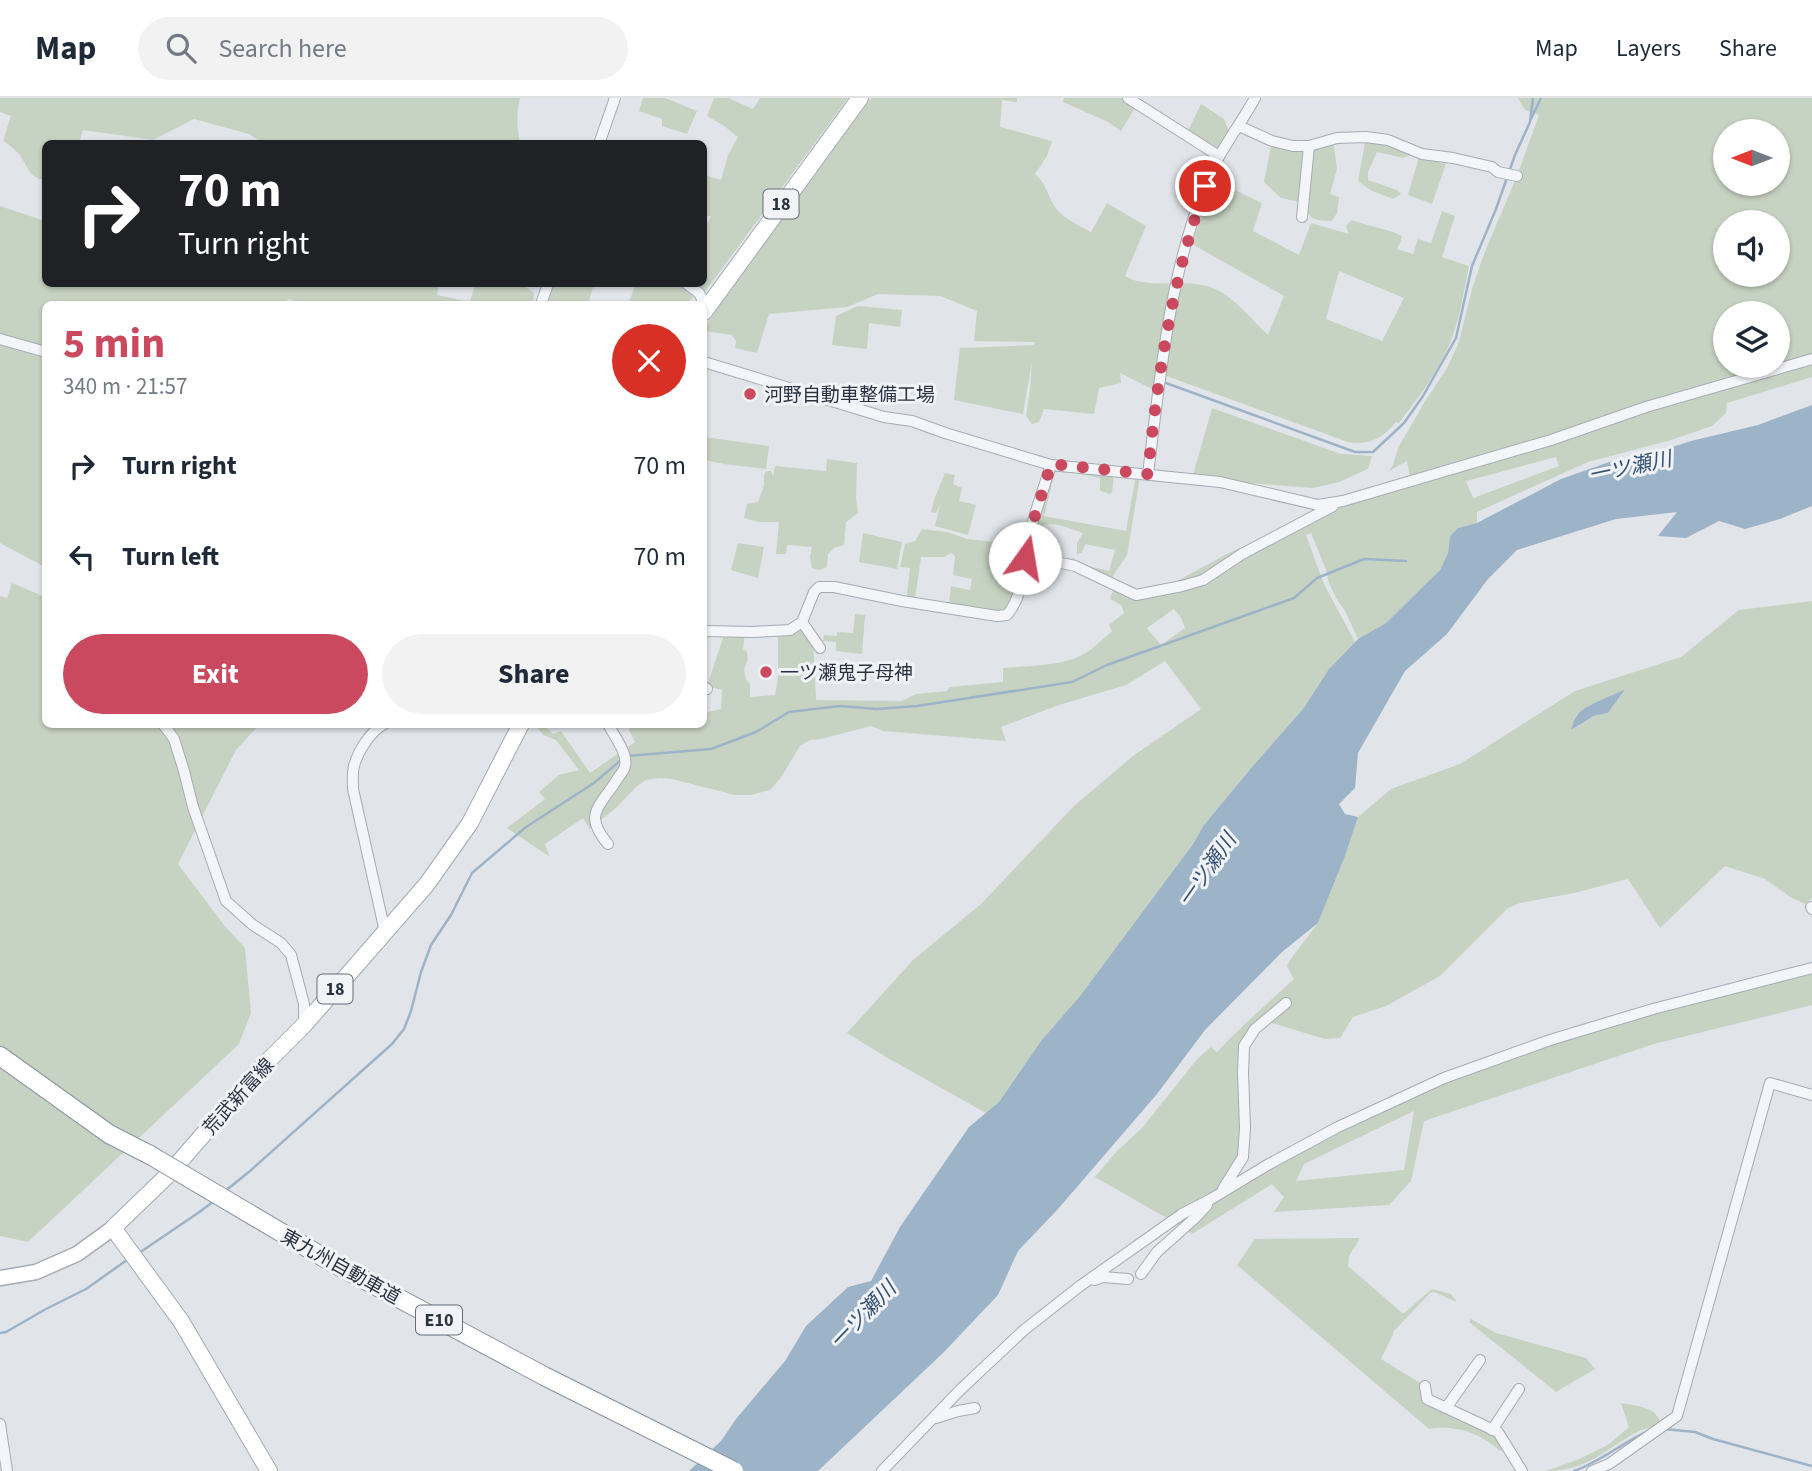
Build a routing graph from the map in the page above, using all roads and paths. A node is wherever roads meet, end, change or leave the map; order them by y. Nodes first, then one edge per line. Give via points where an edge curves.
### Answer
1 (615, 98) edge
2 (860, 98) edge
3 (1128, 98) edge
4 (1255, 98) edge
5 (1239, 126) junction
6 (600, 140) edge
7 (1309, 146) junction
8 (1219, 156) junction
9 (1512, 175) dead end
10 (1302, 217) dead end
11 (691, 287) edge
12 (702, 301) edge
13 (707, 306) edge
14 (0, 339) edge
15 (42, 351) edge
16 (1812, 359) edge
17 (707, 363) edge
18 (1051, 464) junction
19 (1148, 474) junction
20 (1343, 501) junction
21 (1025, 558) junction
22 (802, 622) junction
23 (707, 631) edge
24 (820, 648) dead end
25 (166, 728) edge
26 (378, 728) edge
27 (520, 728) edge
28 (610, 728) edge
29 (607, 844) dead end
30 (385, 932) junction
31 (1812, 968) edge
32 (1286, 1003) dead end
33 (304, 1025) junction
34 (0, 1056) edge
35 (1812, 1094) edge
36 (1216, 1196) junction
37 (113, 1228) junction
38 (1141, 1274) dead end
39 (0, 1279) edge
40 (1128, 1279) dead end
41 (1080, 1286) junction
42 (1480, 1360) dead end
43 (1425, 1386) dead end
44 (1519, 1389) dead end
45 (975, 1408) dead end
46 (1446, 1408) junction
47 (932, 1420) junction
48 (0, 1424) edge
49 (1492, 1430) junction
50 (1611, 1468) edge
51 (7, 1471) edge
52 (269, 1471) edge
53 (734, 1471) edge
54 (882, 1471) edge
55 (1522, 1471) edge
56 (1592, 1471) edge

1 - 6 street
2 - 13 main road, 18
3 - 8 street
4 - 5 street
5 - 7 street via 1272,141
5 - 8 street
7 - 9 street via 1337,138 1388,140 1422,154
7 - 10 street
8 - 19 street via 1205,186 1177,283
11 - 12 street
14 - 15 street
16 - 20 street
17 - 18 street
18 - 19 street
18 - 21 street
19 - 20 street via 1220,482 1318,506
20 - 21 street via 1203,580 1136,595 1075,566
21 - 22 street via 1016,605 1007,615 819,587
22 - 23 street via 790,630
22 - 24 street
25 - 33 street via 174,739 226,901 291,955 304,1004
26 - 30 street via 361,749 353,789
27 - 30 main road, 荒武新富線 / 18 via 470,823 427,884
28 - 29 street via 625,767 595,811 594,822
30 - 33 main road, 荒武新富線 / 18
31 - 36 street via 1640,1013 1444,1078 1338,1127
32 - 36 street via 1255,1029 1244,1046 1243,1157
33 - 37 main road, 荒武新富線 / 18 via 168,1175
34 - 53 highway, 東九州自動車道 / E10, bridge via 109,1134 333,1264
35 - 50 street via 1770,1083 1677,1416
36 - 38 street via 1157,1252
36 - 41 street via 1182,1214
37 - 39 main road via 77,1254 36,1272
37 - 52 main road via 181,1321
40 - 41 street via 1103,1277
41 - 47 street via 1024,1330
42 - 46 street
43 - 46 street via 1427,1399
44 - 49 street
45 - 47 street
46 - 49 street
47 - 54 street
48 - 51 street
49 - 55 street via 1498,1432
50 - 56 street

